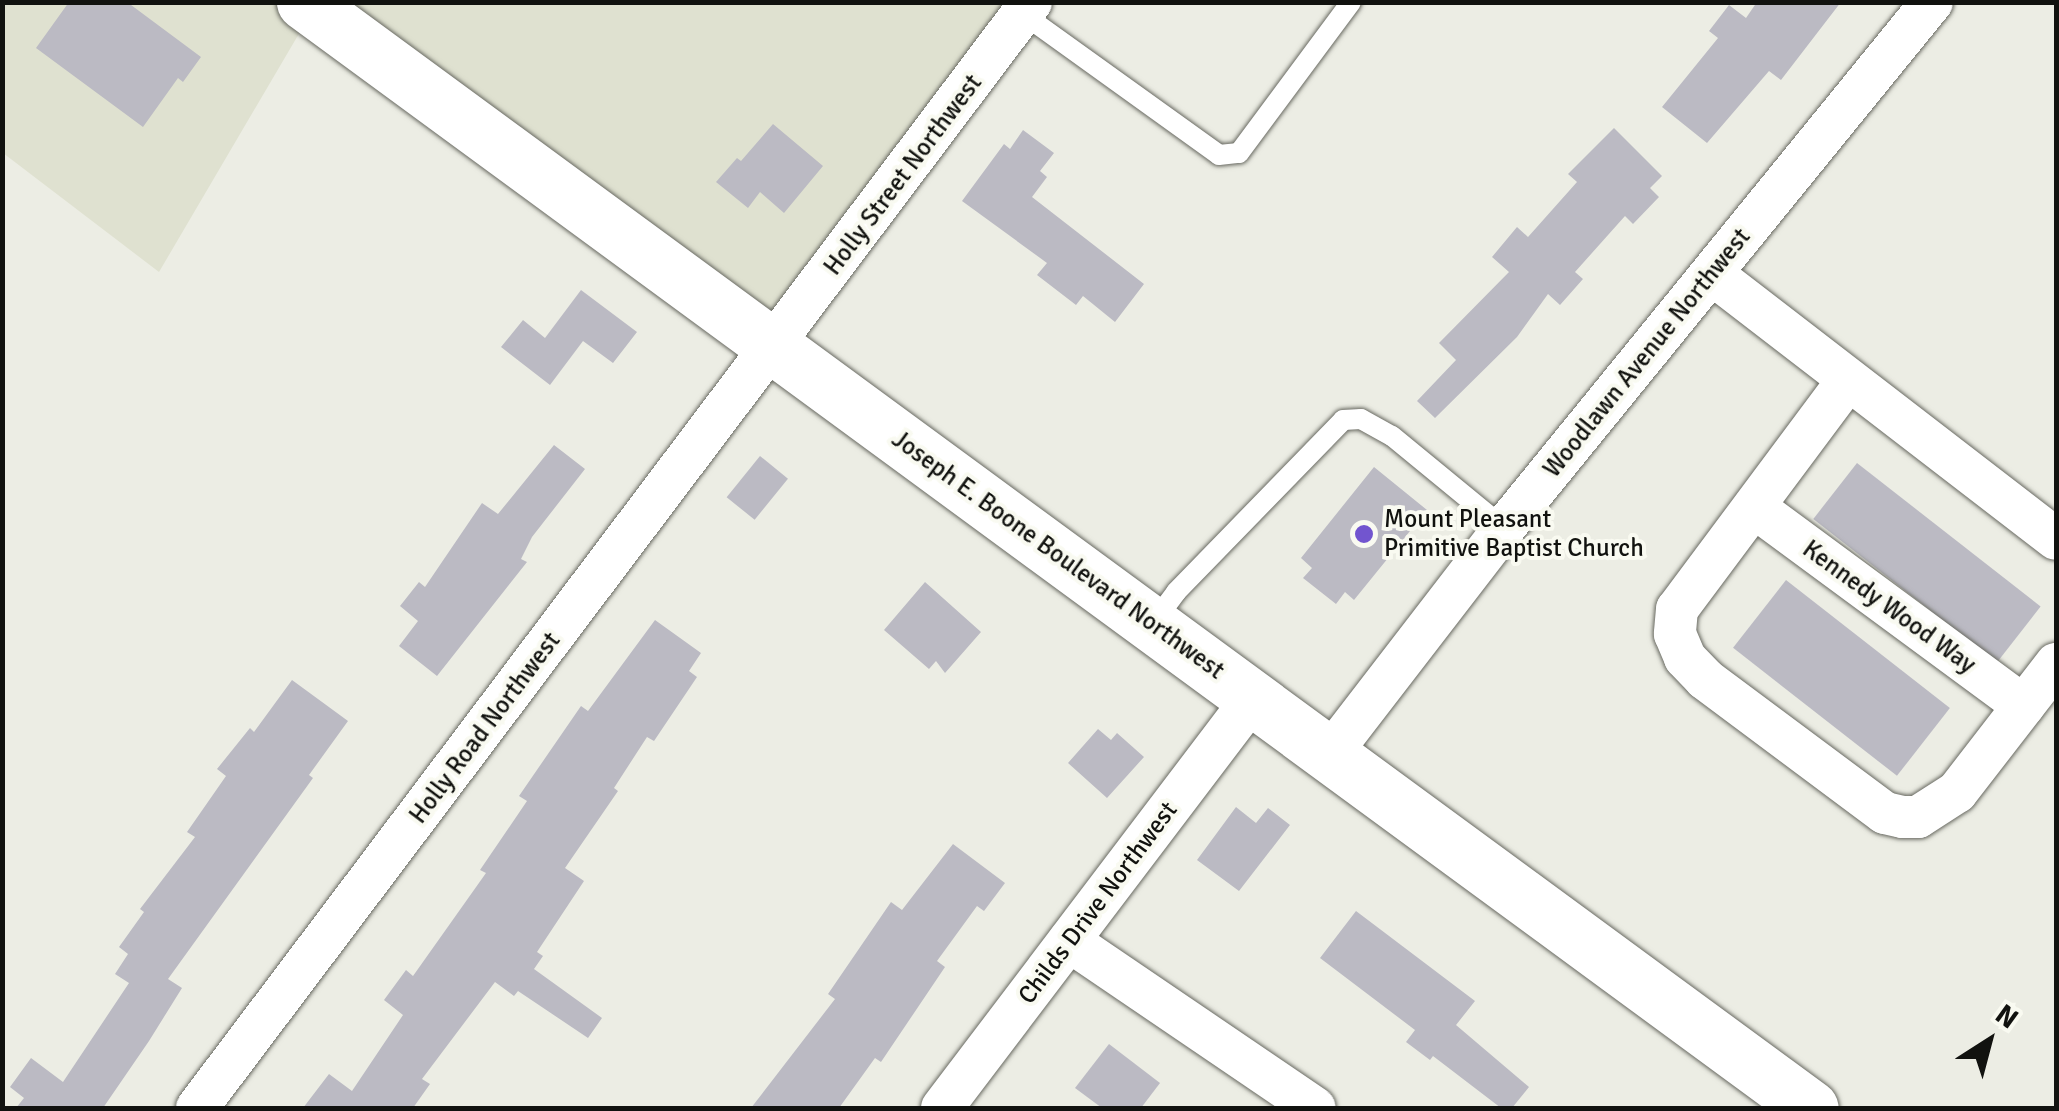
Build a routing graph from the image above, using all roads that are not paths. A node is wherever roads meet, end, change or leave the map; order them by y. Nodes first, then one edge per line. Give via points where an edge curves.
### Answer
1 (304, 2) edge
2 (1351, 2) edge
3 (1932, 2) edge
4 (1027, 8) edge
5 (1712, 274) junction
6 (774, 348) junction
7 (1848, 380) junction
8 (1754, 507) junction
9 (1504, 528) junction
10 (2056, 539) edge
11 (1152, 624) junction
12 (2056, 664) edge
13 (1253, 698) junction
14 (2024, 706) junction
15 (1330, 754) junction
16 (1069, 941) junction
17 (197, 1108) edge
18 (942, 1108) edge
19 (1315, 1108) edge
20 (1811, 1108) edge

1 - 6 main road, Joseph E. Boone Boulevard Northwest
2 - 4 lane via 1239,153 1219,155
3 - 5 street, Woodlawn Avenue Northwest
4 - 6 street, Holly Street Northwest
5 - 7 street
5 - 9 street, Woodlawn Avenue Northwest
6 - 11 main road, Joseph E. Boone Boulevard Northwest
6 - 17 street, Holly Road Northwest
7 - 8 street
7 - 10 street
8 - 14 street, Kennedy Wood Way
8 - 14 street via 1677,609 1675,634 1705,679 1870,802 1902,817 1936,808 1957,792
9 - 11 lane via 1392,436 1362,419 1343,420
9 - 15 street, Woodlawn Avenue Northwest
11 - 13 main road, Joseph E. Boone Boulevard Northwest
12 - 14 street
13 - 15 main road, Joseph E. Boone Boulevard Northwest
13 - 16 street, Childs Drive Northwest
15 - 20 main road, Joseph E. Boone Boulevard Northwest
16 - 18 street, Childs Drive Northwest
16 - 19 street

